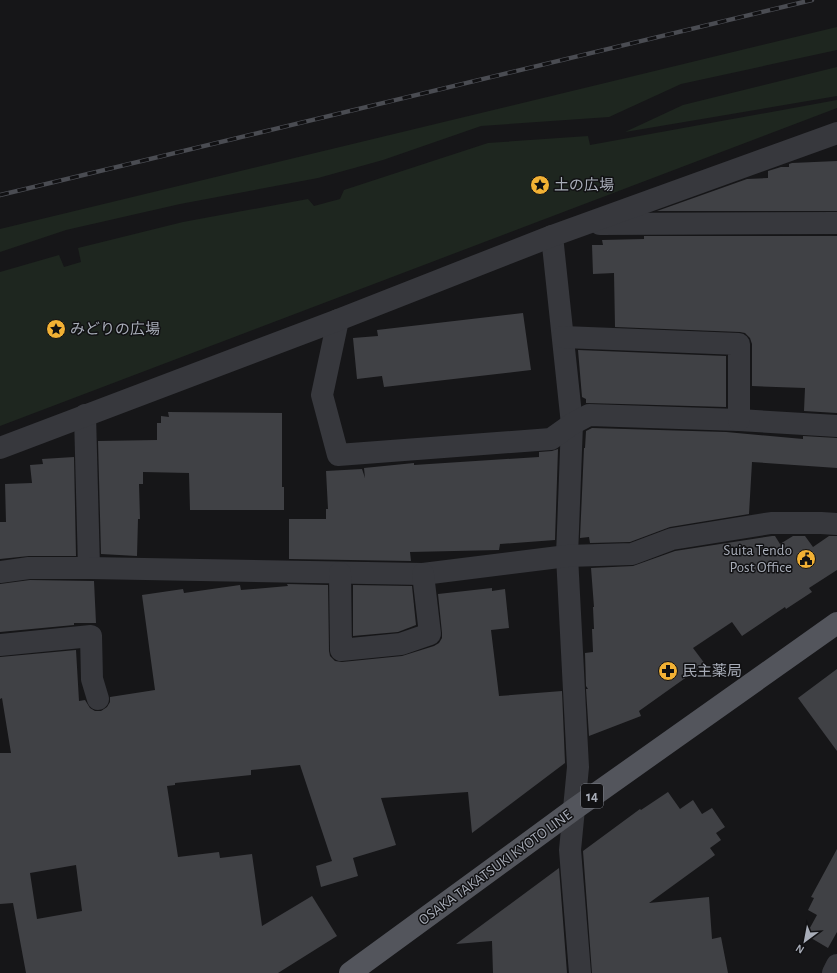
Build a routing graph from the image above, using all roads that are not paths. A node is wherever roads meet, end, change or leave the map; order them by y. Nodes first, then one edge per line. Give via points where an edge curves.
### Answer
1 (837, 133) edge
2 (837, 223) edge
3 (585, 224) junction
4 (552, 236) junction
5 (338, 320) junction
6 (563, 337) junction
7 (85, 415) junction
8 (739, 420) junction
9 (572, 424) junction
10 (837, 426) edge
11 (0, 448) edge
12 (837, 524) edge
13 (567, 556) junction
14 (89, 568) junction
15 (0, 572) edge
16 (340, 572) junction
17 (423, 574) junction
18 (837, 623) edge
19 (0, 645) edge
20 (98, 699) dead end
21 (574, 810) junction
22 (837, 965) edge
23 (350, 973) edge
24 (580, 973) edge
25 (833, 973) edge

1 - 3 street
2 - 3 street
3 - 4 street
4 - 5 street
4 - 6 street
5 - 7 street
5 - 9 street via 322,395 338,455 550,439
6 - 8 street via 739,344
6 - 9 street
7 - 11 street
7 - 14 street
8 - 9 street via 589,415
8 - 10 street
9 - 13 street
12 - 13 street via 771,523 672,538 632,554
13 - 17 street
13 - 21 street via 578,767
14 - 15 street via 29,568
14 - 16 street
16 - 17 street
16 - 17 street via 341,650 401,644 430,634
18 - 21 main road, OSAKA TAKATSUKI KYOTO LINE / 14
19 - 20 street via 91,636 92,679
21 - 23 main road, OSAKA TAKATSUKI KYOTO LINE / 14
21 - 24 street via 570,850
22 - 25 street

